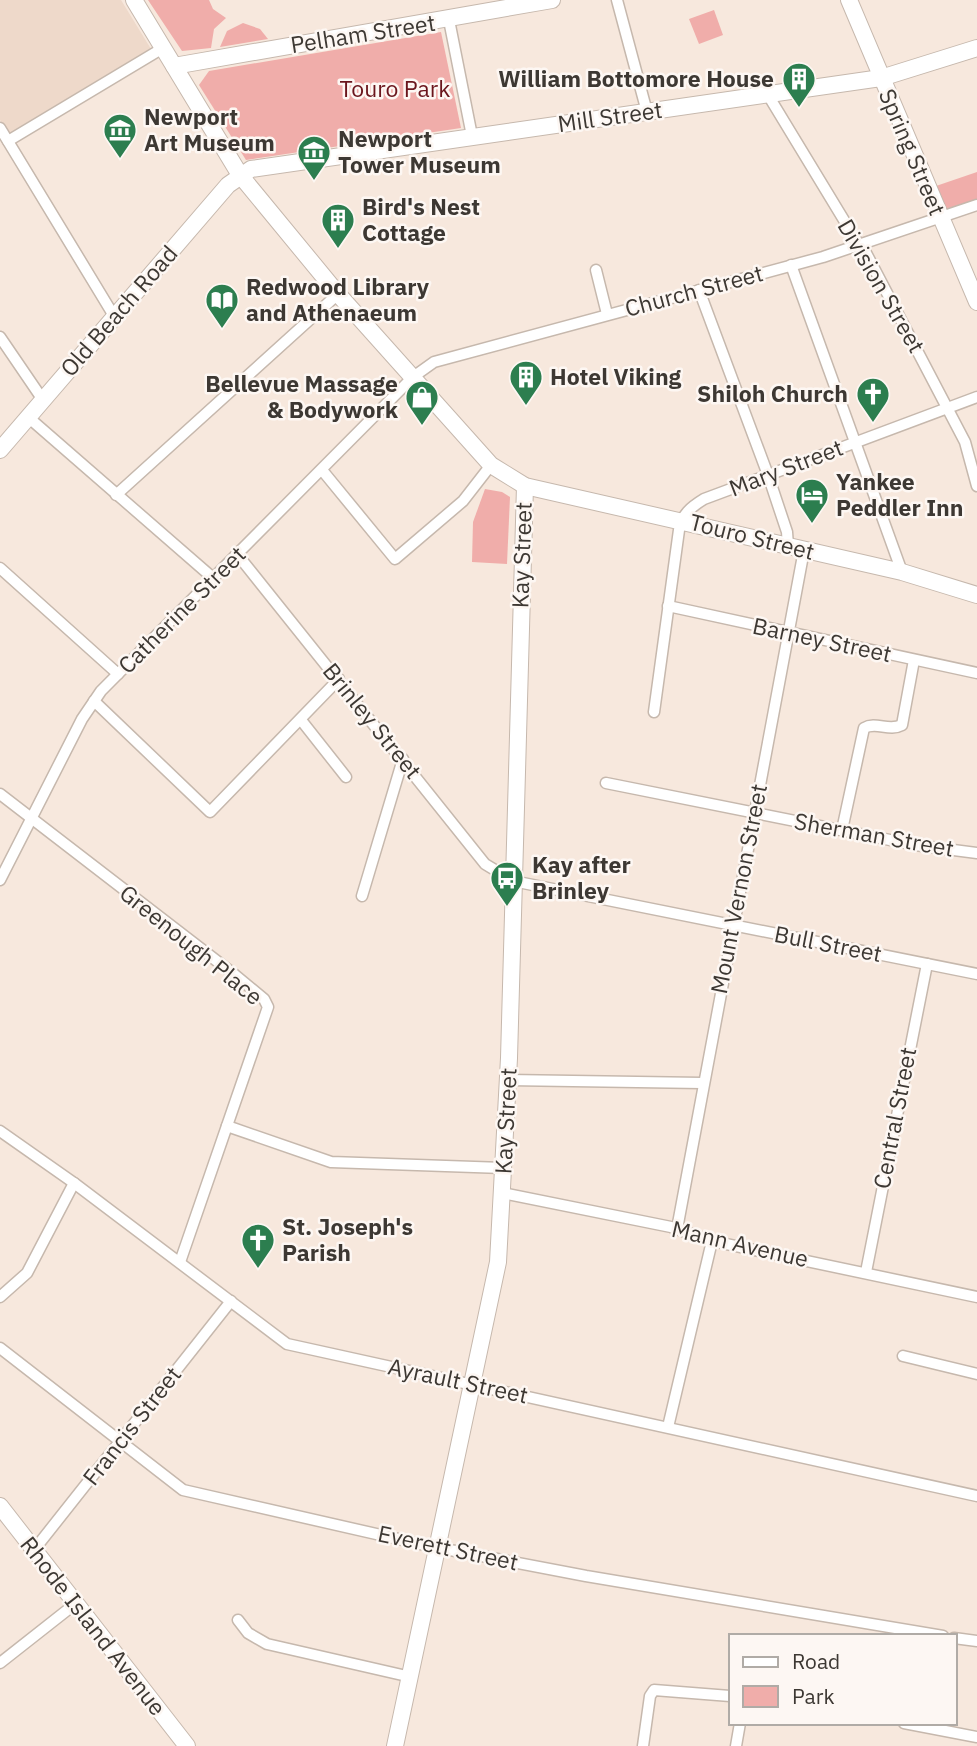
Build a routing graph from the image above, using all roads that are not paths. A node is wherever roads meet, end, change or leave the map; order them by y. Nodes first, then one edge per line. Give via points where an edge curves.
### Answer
1 (134, 0) edge
2 (552, 0) edge
3 (617, 0) edge
4 (849, 0) edge
5 (449, 20) junction
6 (163, 48) junction
7 (977, 48) edge
8 (174, 66) junction
9 (881, 78) junction
10 (768, 95) junction
11 (647, 112) junction
12 (0, 128) edge
13 (472, 136) junction
14 (8, 141) junction
15 (240, 175) junction
16 (977, 205) edge
17 (940, 219) junction
18 (861, 246) junction
19 (791, 265) junction
20 (596, 270) dead end
21 (699, 290) junction
22 (338, 294) junction
23 (977, 302) edge
24 (607, 314) junction
25 (114, 316) junction
26 (0, 337) edge
27 (413, 377) junction
28 (977, 397) edge
29 (43, 400) junction
30 (948, 407) junction
31 (28, 417) junction
32 (856, 442) junction
33 (0, 450) edge
34 (491, 465) junction
35 (322, 470) junction
36 (768, 475) junction
37 (525, 486) junction
38 (977, 486) edge
39 (117, 495) junction
40 (681, 520) junction
41 (788, 547) junction
42 (804, 550) junction
43 (237, 554) junction
44 (0, 568) edge
45 (902, 572) junction
46 (213, 578) junction
47 (977, 595) edge
48 (668, 606) junction
49 (787, 634) junction
50 (914, 660) junction
51 (977, 673) edge
52 (118, 674) junction
53 (339, 679) junction
54 (93, 701) junction
55 (654, 712) dead end
56 (301, 720) junction
57 (403, 759) junction
58 (346, 777) dead end
59 (606, 783) dead end
60 (0, 794) edge
61 (754, 812) junction
62 (30, 820) junction
63 (842, 830) junction
64 (977, 853) edge
65 (0, 880) edge
66 (513, 881) junction
67 (362, 896) dead end
68 (733, 926) junction
69 (927, 964) junction
70 (977, 974) edge
71 (508, 1080) junction
72 (702, 1083) junction
73 (227, 1126) junction
74 (0, 1131) edge
75 (503, 1168) junction
76 (74, 1183) junction
77 (502, 1193) junction
78 (677, 1229) junction
79 (712, 1241) junction
80 (180, 1262) junction
81 (866, 1272) junction
82 (0, 1297) edge
83 (977, 1297) edge
84 (230, 1301) junction
85 (0, 1348) edge
86 (903, 1356) dead end
87 (977, 1374) edge
88 (473, 1385) junction
89 (668, 1427) junction
90 (120, 1441) junction
91 (977, 1496) edge
92 (0, 1506) edge
93 (439, 1548) junction
94 (34, 1550) junction
95 (75, 1604) junction
96 (238, 1620) dead end
97 (931, 1634) edge
98 (956, 1638) edge
99 (977, 1642) edge
100 (0, 1662) edge
101 (411, 1677) junction
102 (729, 1696) edge
103 (740, 1725) edge
104 (914, 1725) edge
105 (977, 1737) edge
106 (187, 1746) edge
107 (396, 1746) edge
108 (643, 1746) edge
109 (736, 1746) edge

1 - 6 street, Touro Street
2 - 5 street, Pelham Street
3 - 11 street
4 - 9 street, Spring Street
5 - 8 street, Pelham Street
5 - 13 street
6 - 8 street, Touro Street
6 - 14 street
7 - 9 street, Mill Street
8 - 15 street, Touro Street
9 - 10 street, Mill Street
9 - 17 street, Spring Street
10 - 11 street, Mill Street
10 - 18 street, Division Street
11 - 13 street, Mill Street
12 - 14 street
13 - 15 street, Mill Street via 251,169
14 - 25 street
15 - 22 street, Touro Street
15 - 25 street, Old Beach Road
16 - 17 street, Church Street
17 - 18 street, Church Street
17 - 23 street, Spring Street
18 - 19 street, Church Street
18 - 30 street, Division Street
19 - 21 street, Church Street
19 - 32 street
20 - 24 street
21 - 24 street, Church Street
21 - 36 street
22 - 27 street, Touro Street
22 - 39 street
24 - 27 street, Church Street via 434,362
25 - 29 street, Old Beach Road
26 - 29 street
27 - 34 street, Touro Street
27 - 35 street, Catherine Street
28 - 30 street, Mary Street
29 - 31 street, Old Beach Road
30 - 32 street, Mary Street
30 - 38 street, Division Street via 965,442
31 - 33 street, Old Beach Road
31 - 39 street
32 - 36 street, Mary Street
32 - 45 street
34 - 35 street via 463,501 395,559
34 - 37 street, Touro Street
35 - 43 street, Catherine Street
36 - 40 street, Mary Street via 704,499
36 - 41 street
37 - 40 street, Touro Street
37 - 66 street, Kay Street
39 - 46 street
40 - 41 street, Touro Street
40 - 48 street
41 - 42 street, Touro Street
42 - 45 street, Touro Street
42 - 49 street, Mount Vernon Street
43 - 46 street, Catherine Street
43 - 53 street, Brinley Street
44 - 52 street
45 - 47 street, Touro Street
46 - 52 street, Catherine Street
48 - 49 street, Barney Street
48 - 55 street
49 - 50 street, Barney Street
49 - 61 street, Mount Vernon Street
50 - 51 street, Barney Street
50 - 63 street via 902,725 895,729 870,724 864,728
52 - 54 street, Catherine Street
53 - 56 street
53 - 57 street, Brinley Street
54 - 56 street via 210,812
54 - 62 street, Catherine Street
56 - 58 street
57 - 66 street, Brinley Street via 485,864
57 - 67 street
59 - 61 street, Sherman Street
60 - 62 street, Greenough Place
61 - 63 street, Sherman Street
61 - 68 street, Mount Vernon Street
62 - 65 street, Catherine Street
62 - 73 street, Greenough Place via 264,999 267,1014
63 - 64 street, Sherman Street
66 - 68 street, Bull Street
66 - 71 street, Kay Street
68 - 69 street, Bull Street
68 - 72 street, Mount Vernon Street
69 - 70 street, Bull Street
69 - 81 street, Central Street
71 - 72 street
71 - 75 street, Kay Street
72 - 78 street, Mount Vernon Street
73 - 75 street via 331,1162
73 - 80 street, Greenough Place
74 - 76 street, Ayrault Street
75 - 77 street, Kay Street
76 - 80 street, Ayrault Street
76 - 82 street via 26,1273
77 - 78 street, Mann Avenue
77 - 88 street, Kay Street via 498,1262
78 - 79 street, Mann Avenue
79 - 81 street, Mann Avenue
79 - 89 street
80 - 84 street, Ayrault Street
81 - 83 street, Mann Avenue
84 - 88 street, Ayrault Street via 287,1344
84 - 90 street, Francis Street
85 - 90 street, Everett Street
86 - 87 street
88 - 89 street, Ayrault Street
88 - 93 street, Kay Street
89 - 91 street, Ayrault Street
90 - 93 street, Everett Street via 183,1490
90 - 94 street, Francis Street
92 - 94 street, Rhode Island Avenue
93 - 97 street, Everett Street
93 - 101 street, Kay Street
94 - 95 street, Rhode Island Avenue
95 - 100 street
95 - 106 street, Rhode Island Avenue
96 - 101 street via 248,1633 267,1644
98 - 99 street
101 - 107 street, Kay Street
102 - 108 street via 654,1690
103 - 109 street
104 - 105 street

